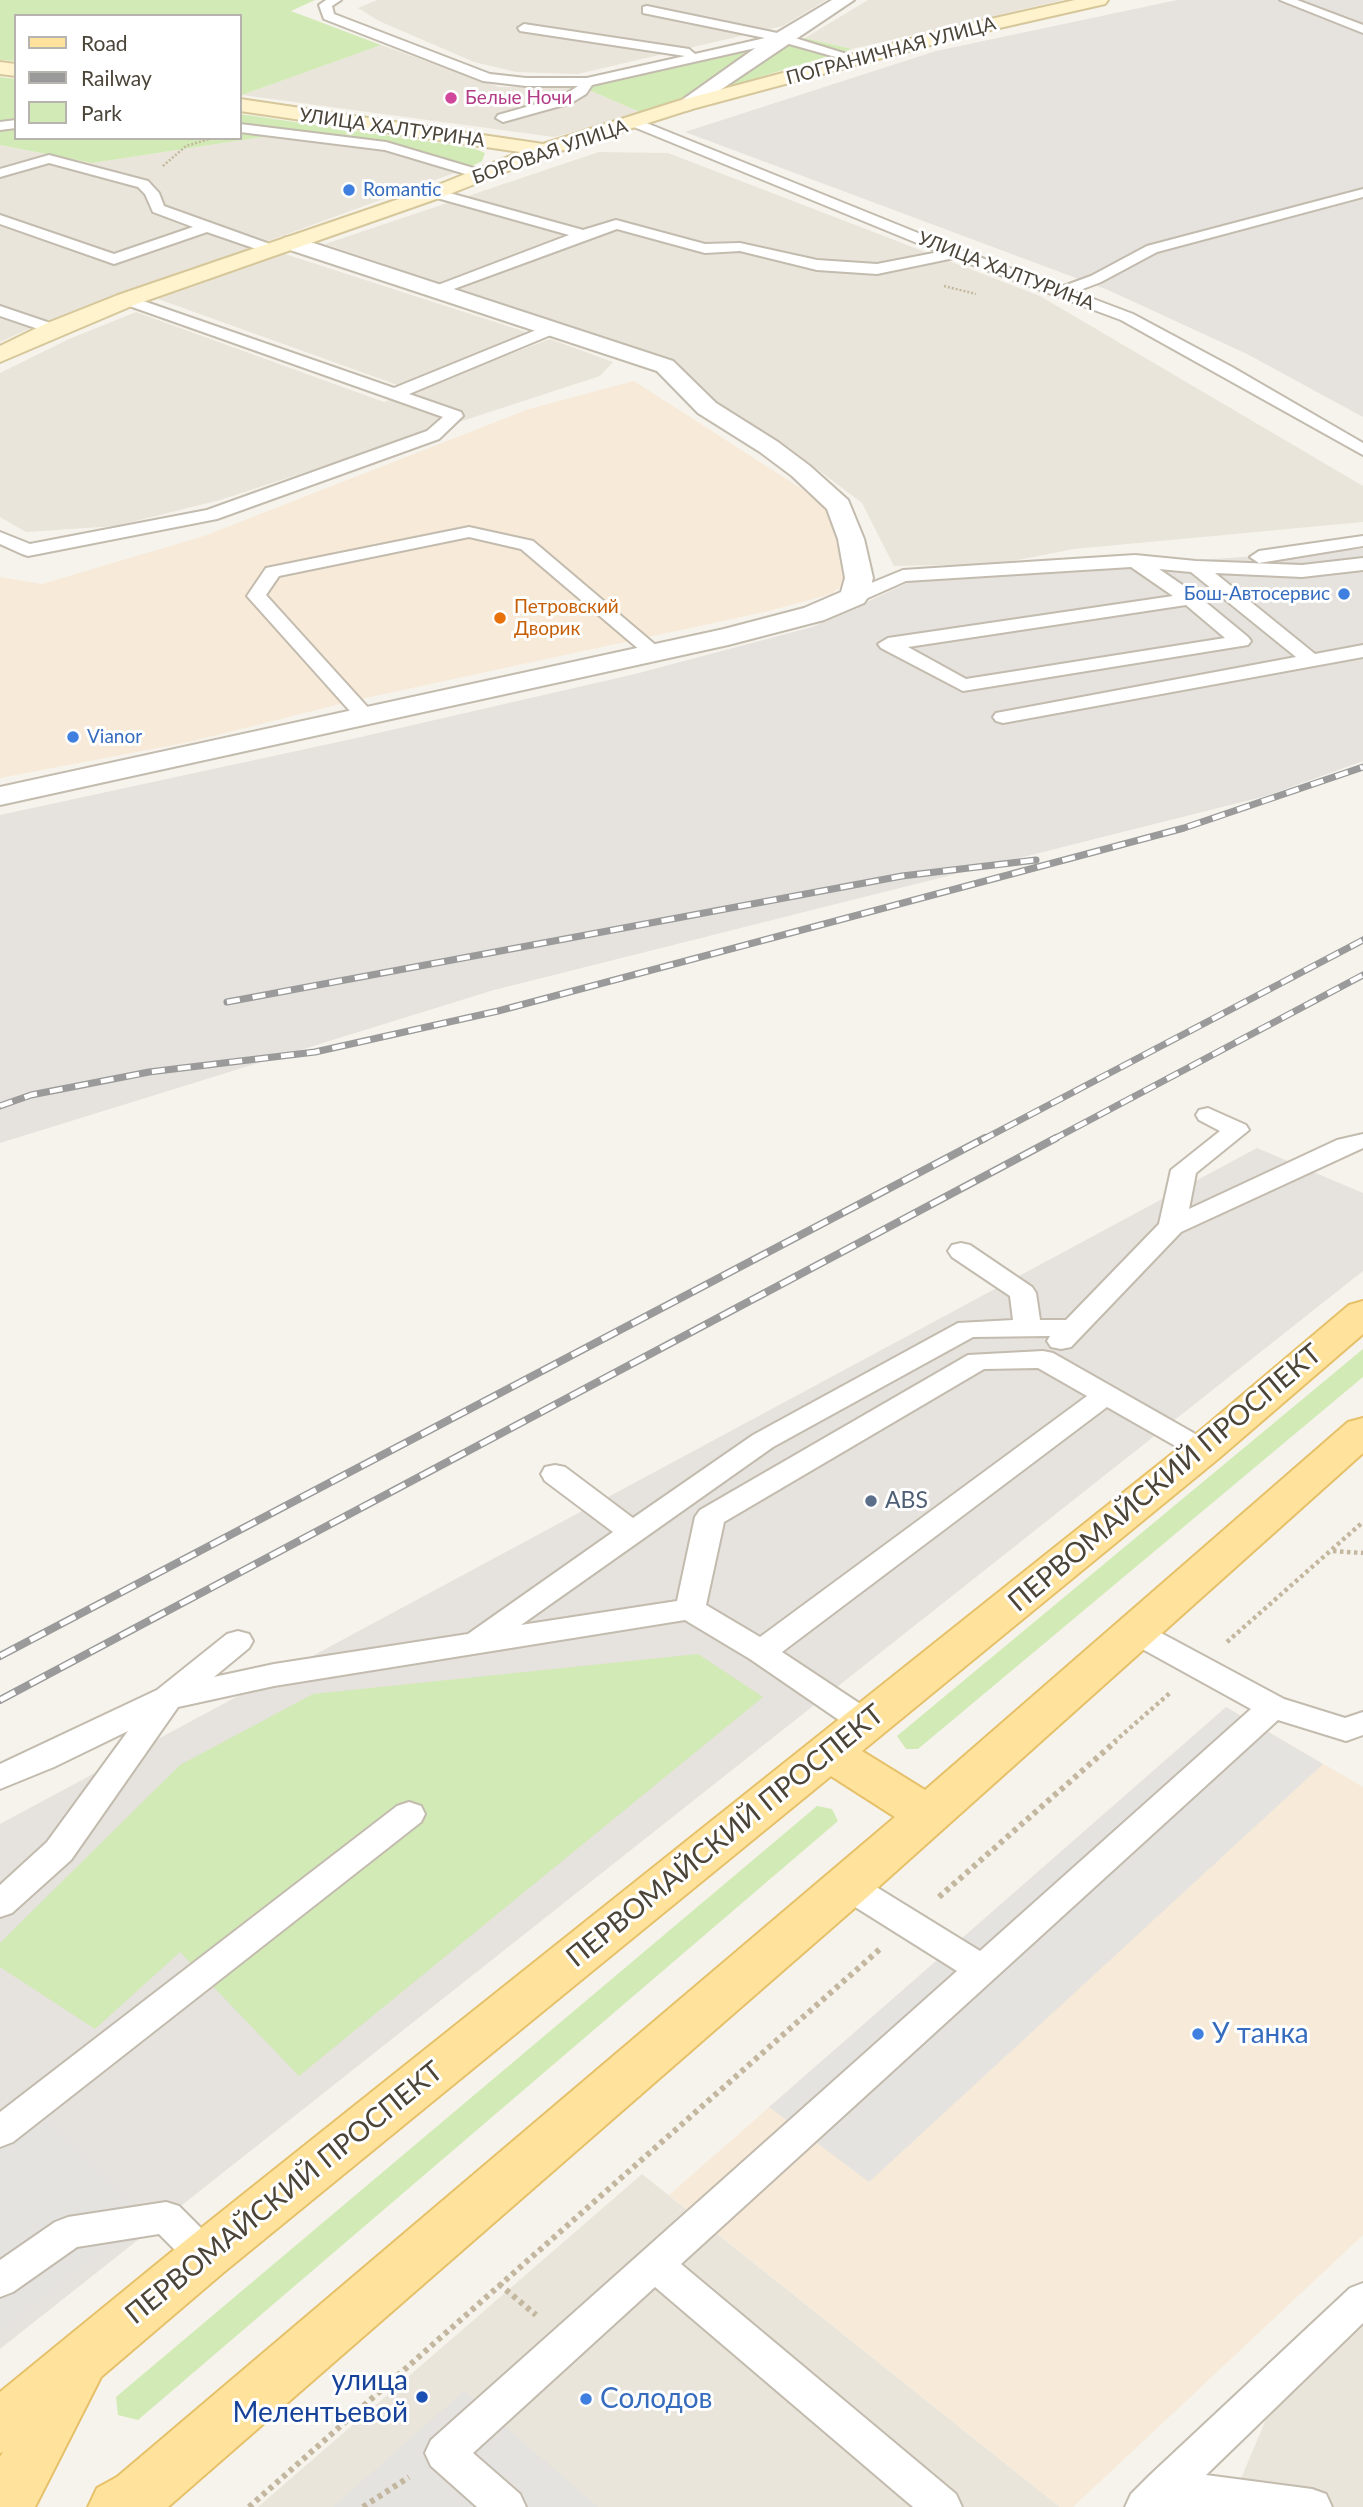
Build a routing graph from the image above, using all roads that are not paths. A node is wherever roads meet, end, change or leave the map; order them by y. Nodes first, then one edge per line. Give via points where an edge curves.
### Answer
1 (335, 0) edge
2 (845, 0) edge
3 (1099, 0) edge
4 (1286, 0) edge
5 (646, 10) dead end
6 (524, 28) dead end
7 (1363, 29) edge
8 (782, 38) junction
9 (704, 56) junction
10 (857, 59) junction
11 (587, 82) junction
12 (242, 105) edge
13 (685, 105) junction
14 (503, 118) dead end
15 (634, 122) junction
16 (242, 128) edge
17 (544, 150) junction
18 (0, 173) edge
19 (482, 175) junction
20 (435, 193) junction
21 (1363, 193) edge
22 (0, 205) edge
23 (0, 218) edge
24 (206, 227) junction
25 (584, 235) junction
26 (283, 246) junction
27 (955, 253) junction
28 (435, 291) junction
29 (1060, 293) junction
30 (126, 300) junction
31 (0, 311) edge
32 (53, 328) junction
33 (552, 329) junction
34 (0, 355) edge
35 (394, 394) junction
36 (1363, 450) edge
37 (0, 537) edge
38 (1363, 541) edge
39 (1135, 561) junction
40 (1363, 564) edge
41 (1196, 567) junction
42 (854, 597) junction
43 (1190, 599) junction
44 (1363, 650) edge
45 (655, 653) junction
46 (1312, 661) junction
47 (365, 716) junction
48 (1003, 717) dead end
49 (0, 796) edge
50 (1208, 1115) dead end
51 (1363, 1141) edge
52 (1171, 1226) junction
53 (961, 1251) dead end
54 (1363, 1313) edge
55 (1027, 1328) junction
56 (1073, 1328) junction
57 (1044, 1359) junction
58 (1106, 1395) junction
59 (1363, 1431) edge
60 (1203, 1450) junction
61 (555, 1474) dead end
62 (633, 1532) junction
63 (690, 1609) junction
64 (1137, 1633) junction
65 (238, 1640) dead end
66 (474, 1643) junction
67 (761, 1652) junction
68 (168, 1698) junction
69 (1273, 1707) junction
70 (1363, 1723) edge
71 (847, 1737) junction
72 (0, 1777) edge
73 (409, 1814) dead end
74 (928, 1815) junction
75 (848, 1886) junction
76 (0, 1904) edge
77 (983, 1970) junction
78 (0, 2133) edge
79 (205, 2256) junction
80 (655, 2265) junction
81 (0, 2281) edge
82 (1363, 2299) edge
83 (84, 2355) junction
84 (0, 2427) edge
85 (445, 2453) joint
86 (1155, 2497) edge
87 (129, 2503) edge
88 (4, 2507) edge
89 (506, 2507) edge
90 (942, 2507) edge
91 (1311, 2507) edge

1 - 11 lane via 325,5 328,16 488,78
2 - 8 street, БОРОВАЯ УЛИЦА
3 - 10 main road, ПОГРАНИЧНАЯ УЛИЦА
4 - 7 lane
5 - 8 lane
6 - 9 lane
8 - 9 lane
8 - 10 lane
8 - 13 street, БОРОВАЯ УЛИЦА
9 - 11 lane
10 - 13 main road, ПОГРАНИЧНАЯ УЛИЦА
11 - 14 lane via 566,100
12 - 17 main road, УЛИЦА ХАЛТУРИНА
13 - 15 main road, БОРОВАЯ УЛИЦА
15 - 17 main road, БОРОВАЯ УЛИЦА
15 - 27 lane, УЛИЦА ХАЛТУРИНА
16 - 19 lane via 386,146
17 - 19 main road, БОРОВАЯ УЛИЦА
18 - 24 lane via 49,159 144,184 158,209
19 - 20 main road, БОРОВАЯ УЛИЦА
20 - 25 lane
20 - 26 main road, БОРОВАЯ УЛИЦА
21 - 29 lane via 1152,249
22 - 23 lane via 13,210
23 - 24 lane via 114,259
24 - 26 lane
25 - 27 lane via 616,224 705,249 740,247 817,265 877,269
25 - 28 lane
26 - 28 street
26 - 30 main road, БОРОВАЯ УЛИЦА
27 - 29 lane, УЛИЦА ХАЛТУРИНА
28 - 33 street
29 - 36 lane, УЛИЦА ХАЛТУРИНА via 1127,317
30 - 32 main road, БОРОВАЯ УЛИЦА
30 - 35 lane
31 - 32 lane
32 - 34 main road, БОРОВАЯ УЛИЦА
33 - 35 lane
33 - 42 street via 664,366 708,408 801,471 839,506 859,578
35 - 37 lane via 455,416 433,435 211,515 29,550
38 - 41 lane
39 - 41 lane
39 - 42 lane via 903,576
39 - 43 lane
40 - 41 lane via 1302,571
41 - 46 lane
42 - 45 street via 814,614
43 - 43 lane via 1241,641 963,685 888,644
44 - 46 lane
45 - 47 street
45 - 47 lane via 527,545 469,532 273,572 256,596
46 - 48 lane
47 - 49 street
50 - 52 lane via 1237,1130 1184,1170
51 - 52 lane
52 - 56 lane
53 - 55 lane via 1023,1293
54 - 60 main road, ПЕРВОМАЙСКИЙ ПРОСПЕКТ
55 - 56 lane
55 - 62 lane via 968,1329 763,1441
56 - 57 lane
57 - 58 lane
57 - 63 lane via 978,1361 710,1517
58 - 60 lane
58 - 67 lane
59 - 64 main road
60 - 71 main road, ПЕРВОМАЙСКИЙ ПРОСПЕКТ
61 - 62 lane
62 - 66 lane
63 - 66 lane
63 - 67 lane
64 - 69 lane
64 - 74 main road
65 - 68 lane
66 - 68 lane via 274,1675
67 - 71 lane
68 - 72 lane
68 - 76 lane via 60,1852
69 - 70 lane via 1346,1730
69 - 77 lane
71 - 74 main road
71 - 79 main road, ПЕРВОМАЙСКИЙ ПРОСПЕКТ
73 - 78 lane
74 - 75 main road
75 - 77 lane
75 - 87 main road
77 - 80 lane
79 - 81 lane via 166,2217 68,2233
79 - 83 main road, ПЕРВОМАЙСКИЙ ПРОСПЕКТ
80 - 85 lane
80 - 90 lane
82 - 86 lane
83 - 84 main road, ПЕРВОМАЙСКИЙ ПРОСПЕКТ
83 - 88 main road, ПЕРВОМАЙСКИЙ ПРОСПЕКТ
85 - 89 lane
86 - 91 lane

